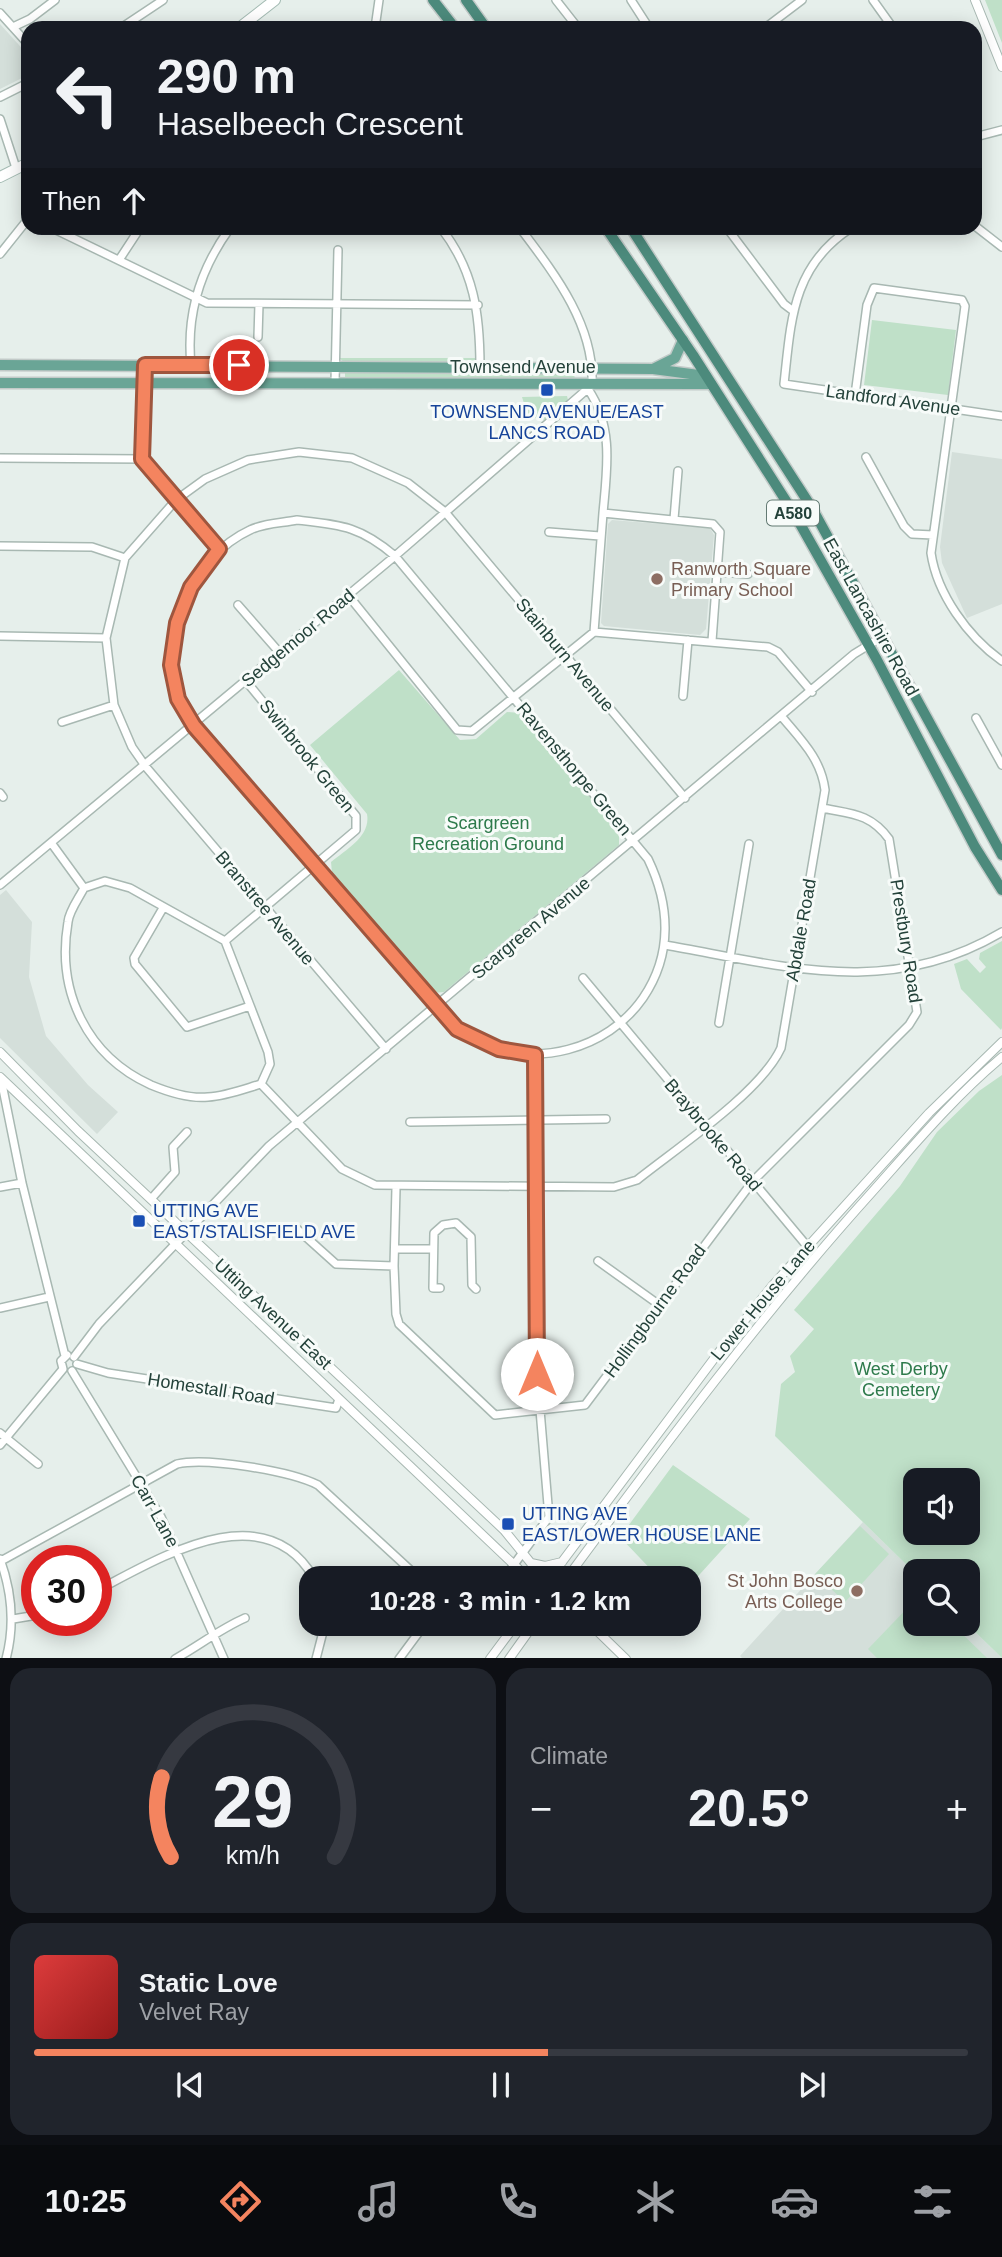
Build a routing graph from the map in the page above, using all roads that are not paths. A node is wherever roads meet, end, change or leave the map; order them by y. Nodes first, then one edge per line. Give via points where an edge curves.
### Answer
1 (55, 0) edge
2 (163, 0) edge
3 (275, 0) edge
4 (379, 0) edge
5 (433, 0) edge
6 (466, 0) edge
7 (556, 0) edge
8 (631, 0) edge
9 (802, 0) edge
10 (873, 0) edge
11 (975, 0) edge
12 (0, 13) edge
13 (26, 21) edge
14 (132, 21) edge
15 (248, 21) edge
16 (376, 21) edge
17 (450, 21) edge
18 (481, 21) edge
19 (572, 21) edge
20 (644, 21) edge
21 (774, 21) edge
22 (888, 21) edge
23 (21, 23) edge
24 (13, 27) junction
25 (21, 36) edge
26 (1002, 67) edge
27 (21, 86) edge
28 (0, 97) edge
29 (0, 119) edge
30 (1002, 130) edge
31 (982, 135) edge
32 (21, 166) edge
33 (16, 168) junction
34 (0, 177) edge
35 (21, 228) edge
36 (982, 231) edge
37 (67, 235) edge
38 (135, 235) edge
39 (225, 235) edge
40 (447, 235) edge
41 (525, 235) edge
42 (611, 235) edge
43 (636, 235) edge
44 (733, 235) edge
45 (843, 235) edge
46 (1002, 247) edge
47 (338, 250) dead end
48 (0, 254) edge
49 (119, 260) junction
50 (195, 298) junction
51 (259, 304) junction
52 (336, 305) junction
53 (478, 305) junction
54 (792, 310) junction
55 (258, 337) dead end
56 (683, 340) junction
57 (716, 358) junction
58 (0, 365) edge
59 (145, 365) junction
60 (191, 365) junction
61 (335, 366) junction
62 (480, 367) junction
63 (593, 368) junction
64 (653, 369) junction
65 (711, 379) junction
66 (0, 383) edge
67 (145, 383) junction
68 (335, 383) junction
69 (733, 383) junction
70 (590, 387) junction
71 (855, 396) junction
72 (951, 409) junction
73 (1002, 416) edge
74 (866, 457) dead end
75 (0, 458) edge
76 (142, 459) junction
77 (678, 471) dead end
78 (176, 500) junction
79 (445, 512) junction
80 (603, 513) junction
81 (674, 519) junction
82 (549, 532) dead end
83 (933, 535) junction
84 (600, 536) junction
85 (0, 546) edge
86 (219, 549) junction
87 (395, 556) junction
88 (125, 558) junction
89 (717, 572) junction
90 (748, 574) dead end
91 (348, 594) junction
92 (238, 605) dead end
93 (594, 632) junction
94 (885, 635) junction
95 (0, 636) edge
96 (106, 638) junction
97 (688, 640) junction
98 (712, 641) junction
99 (868, 645) junction
100 (279, 652) junction
101 (565, 655) junction
102 (1002, 660) edge
103 (246, 681) junction
104 (812, 692) junction
105 (683, 696) dead end
106 (512, 697) junction
107 (114, 705) junction
108 (782, 717) junction
109 (976, 718) dead end
110 (62, 722) dead end
111 (194, 726) junction
112 (1002, 765) edge
113 (146, 766) junction
114 (685, 798) junction
115 (822, 808) junction
116 (635, 842) junction
117 (52, 844) junction
118 (748, 844) dead end
119 (1002, 855) edge
120 (313, 866) junction
121 (0, 885) edge
122 (84, 888) junction
123 (1002, 890) edge
124 (163, 908) junction
125 (264, 908) junction
126 (1002, 932) edge
127 (225, 941) junction
128 (665, 945) junction
129 (729, 956) junction
130 (795, 967) junction
131 (911, 969) junction
132 (583, 978) dead end
133 (250, 1006) junction
134 (437, 1006) junction
135 (620, 1023) junction
136 (719, 1023) dead end
137 (1002, 1042) edge
138 (386, 1049) junction
139 (0, 1052) edge
140 (535, 1055) junction
141 (1002, 1057) edge
142 (1, 1078) edge
143 (261, 1084) junction
144 (606, 1119) dead end
145 (536, 1121) junction
146 (410, 1122) dead end
147 (298, 1123) junction
148 (705, 1125) junction
149 (187, 1132) dead end
150 (753, 1181) junction
151 (22, 1182) junction
152 (0, 1187) edge
153 (535, 1187) junction
154 (396, 1188) junction
155 (151, 1199) junction
156 (296, 1228) dead end
157 (186, 1232) junction
158 (174, 1244) junction
159 (807, 1245) junction
160 (396, 1249) junction
161 (433, 1249) junction
162 (598, 1261) dead end
163 (394, 1266) junction
164 (440, 1288) dead end
165 (476, 1289) dead end
166 (49, 1297) junction
167 (658, 1304) junction
168 (0, 1308) edge
169 (65, 1356) junction
170 (71, 1365) junction
171 (339, 1399) junction
172 (540, 1412) junction
173 (3, 1435) edge
174 (0, 1445) edge
175 (38, 1464) dead end
176 (142, 1483) junction
177 (177, 1551) junction
178 (524, 1552) junction
179 (0, 1560) edge
180 (563, 1561) junction
181 (531, 1563) junction
182 (515, 1565) joint
183 (304, 1566) edge
184 (405, 1566) edge
185 (533, 1566) edge
186 (559, 1566) edge
187 (576, 1566) edge
188 (112, 1583) edge
189 (21, 1618) edge
190 (245, 1618) dead end
191 (13, 1619) junction
192 (214, 1635) junction
193 (322, 1636) edge
194 (416, 1636) edge
195 (507, 1636) edge
196 (525, 1636) edge
197 (603, 1636) edge
198 (6, 1658) edge
199 (175, 1658) edge
200 (224, 1658) edge
201 (316, 1658) edge
202 (399, 1658) edge
203 (490, 1658) edge
204 (509, 1658) edge
205 (626, 1658) edge

1 - 13 street
2 - 14 street
3 - 15 main road
4 - 16 street
5 - 17 highway
6 - 18 highway
7 - 19 street
8 - 20 street
9 - 21 street
10 - 22 street
11 - 26 street
12 - 24 street
23 - 24 street
24 - 25 street
27 - 28 street
29 - 33 street
30 - 31 street
32 - 33 main road
33 - 34 main road
35 - 48 street
36 - 46 street
37 - 49 street
38 - 49 street
39 - 50 street
40 - 53 street via 457,248
41 - 63 street via 575,311
42 - 56 highway, East Lancashire Road / A580
43 - 57 highway, East Lancashire Road / A580
44 - 54 street
45 - 54 street via 813,261
47 - 52 street
49 - 50 street
50 - 51 street via 207,303
50 - 60 street via 188,333
51 - 52 street
51 - 55 street
52 - 53 street
52 - 61 street
53 - 62 street
54 - 71 street, Landford Avenue via 784,384
56 - 64 main road via 675,358
56 - 65 highway, East Lancashire Road / A580
57 - 65 highway
57 - 69 highway, East Lancashire Road / A580
58 - 59 main road, Townsend Avenue
59 - 60 main road, Townsend Avenue
59 - 67 street
60 - 61 main road, Townsend Avenue
61 - 62 main road, Townsend Avenue
61 - 68 street
62 - 63 main road, Townsend Avenue
63 - 64 main road, Townsend Avenue
63 - 70 street
64 - 65 main road, Townsend Avenue
65 - 69 highway
65 - 70 main road, Townsend Avenue
65 - 99 highway, East Lancashire Road / A580
66 - 67 main road, Townsend Avenue
67 - 68 main road, Townsend Avenue
67 - 76 street
68 - 70 main road, Townsend Avenue
69 - 94 highway, East Lancashire Road / A580
70 - 79 street, Sedgemoor Road
70 - 80 street via 606,430
71 - 72 street, Landford Avenue
71 - 72 street via 867,305 874,288 944,296 962,300 965,306
72 - 73 street, Landford Avenue
72 - 83 street
74 - 83 street via 904,526 912,534
75 - 76 street
76 - 78 street
77 - 81 street
78 - 79 street, Stainburn Avenue via 248,460 299,452 352,458 408,483
78 - 86 street
78 - 88 street, Stainburn Avenue
79 - 87 street, Sedgemoor Road
79 - 101 street, Stainburn Avenue
80 - 81 street
80 - 84 street
81 - 89 street via 718,527
82 - 84 street
83 - 102 street via 934,570 962,624 977,643
84 - 93 street
85 - 88 street via 92,547
86 - 87 street, Ravensthorpe Green via 252,529 297,520 348,526
86 - 111 street via 191,587 177,623 171,665 178,699
87 - 91 street, Sedgemoor Road
87 - 106 street, Ravensthorpe Green
88 - 96 street
89 - 90 street
89 - 98 street
91 - 100 street, Sedgemoor Road
91 - 106 street via 457,730 472,731
92 - 100 street
93 - 97 street
93 - 101 street
94 - 99 street, Scargreen Avenue
94 - 119 highway, East Lancashire Road / A580
95 - 96 street
96 - 107 street, Branstree Avenue
97 - 98 street
97 - 105 street
98 - 104 street via 778,652
99 - 104 street, Scargreen Avenue
99 - 123 highway, East Lancashire Road / A580
100 - 103 street, Sedgemoor Road
101 - 106 street
101 - 114 street, Stainburn Avenue
103 - 111 street, Sedgemoor Road
103 - 120 street, Swinbrook Green via 356,816 356,830
104 - 108 street, Scargreen Avenue
106 - 116 street, Ravensthorpe Green
107 - 110 street
107 - 113 street, Branstree Avenue via 132,747
108 - 114 street, Scargreen Avenue
108 - 115 street, Abdale Road via 823,771
109 - 112 street
111 - 113 street, Sedgemoor Road
111 - 120 street
113 - 117 street, Sedgemoor Road
113 - 125 street, Branstree Avenue
114 - 116 street, Scargreen Avenue
115 - 130 street, Abdale Road
115 - 131 street, Prestbury Road via 864,817 879,824 889,839
116 - 128 street, Ravensthorpe Green via 648,859 665,901
116 - 134 street, Scargreen Avenue
117 - 121 street, Sedgemoor Road
117 - 122 street
118 - 129 street
120 - 125 street, Swinbrook Green
120 - 134 street
122 - 124 street via 105,881 130,888
122 - 143 street via 68,919 66,962 72,1000 89,1038 125,1073 168,1092 207,1098
124 - 127 street
124 - 133 street via 134,958 187,1027
125 - 127 street, Swinbrook Green
125 - 138 street, Branstree Avenue
126 - 131 street via 968,950
127 - 133 street
128 - 129 street
128 - 135 street, Ravensthorpe Green via 650,988
129 - 130 street
129 - 136 street
130 - 131 street via 861,974
130 - 148 street, Abdale Road via 774,1065
131 - 150 street, Prestbury Road via 917,1012 909,1025
132 - 135 street, Braybrooke Road
133 - 143 street via 270,1064
134 - 138 street, Scargreen Avenue
134 - 140 street via 457,1029 479,1042
135 - 140 street, Ravensthorpe Green via 578,1047
135 - 148 street, Braybrooke Road
137 - 159 street, Lower House Lane
138 - 147 street, Scargreen Avenue
139 - 155 street, Utting Avenue East
140 - 145 street
141 - 187 street, Lower House Lane via 962,1093 839,1229 732,1360
142 - 151 street
142 - 158 street, Utting Avenue East
143 - 147 street, Abdale Road
144 - 145 street
145 - 146 street
145 - 153 street
147 - 154 street, Abdale Road via 355,1177
147 - 157 street, Scargreen Avenue via 252,1162
148 - 150 street, Braybrooke Road
148 - 153 street, Abdale Road via 637,1180 614,1187
149 - 155 street via 173,1147 175,1172
150 - 159 street, Braybrooke Road
150 - 167 street, Hollingbourne Road
151 - 152 street
151 - 166 street
153 - 154 street, Abdale Road
153 - 172 street
154 - 160 street, Hollingbourne Road
155 - 157 street, Utting Avenue East
156 - 163 street via 336,1264
157 - 158 street, Scargreen Avenue
157 - 178 street, Utting Avenue East
158 - 170 street, Scargreen Avenue via 99,1324
158 - 171 street, Utting Avenue East
159 - 180 street, Lower House Lane via 719,1352
160 - 161 street
160 - 163 street, Hollingbourne Road
161 - 164 street via 433,1288
161 - 165 street via 435,1233 443,1225 456,1223 466,1229 471,1237 472,1285
162 - 167 street
163 - 172 street, Hollingbourne Road via 396,1314 406,1333 495,1415
166 - 168 street
166 - 169 street
167 - 172 street, Hollingbourne Road via 585,1405
169 - 170 street
169 - 170 street via 61,1364
170 - 171 street, Homestall Road via 336,1408
170 - 173 street, Scargreen Avenue
170 - 176 street, Carr Lane
171 - 182 street, Utting Avenue East
172 - 178 street via 549,1517
173 - 174 street, Scargreen Avenue
173 - 175 street
176 - 177 street, Carr Lane
176 - 179 street
176 - 184 street via 177,1464 200,1461 302,1477 318,1485
177 - 183 street via 212,1538 259,1537 294,1555
177 - 188 street
177 - 192 street, Carr Lane
178 - 181 street, Utting Avenue East
178 - 182 street
179 - 191 street
180 - 181 street via 545,1566
180 - 186 street, Lower House Lane
181 - 185 street, Utting Avenue East
189 - 191 street
190 - 192 street
191 - 198 street
192 - 199 street
192 - 200 street, Carr Lane
193 - 201 street
194 - 202 street
195 - 203 street
196 - 204 street
197 - 205 street

